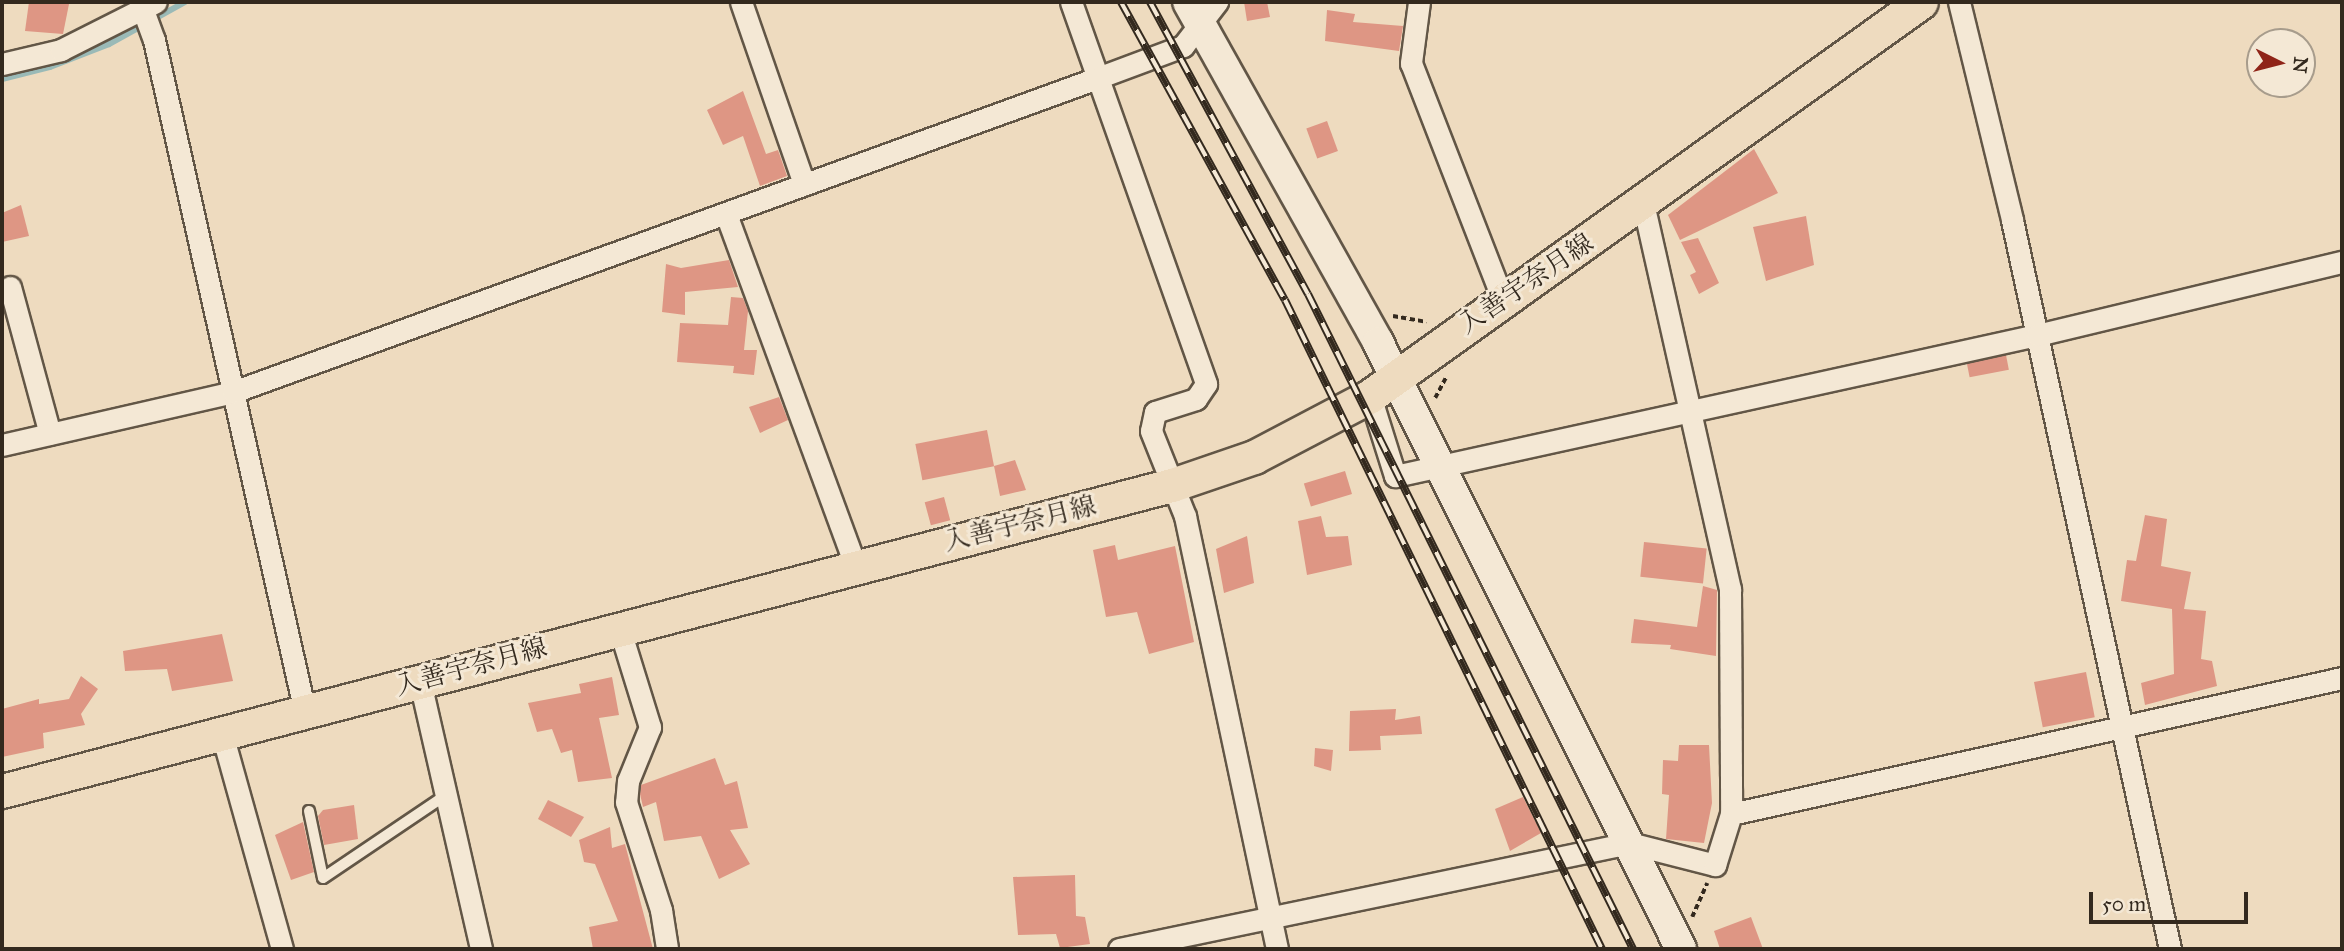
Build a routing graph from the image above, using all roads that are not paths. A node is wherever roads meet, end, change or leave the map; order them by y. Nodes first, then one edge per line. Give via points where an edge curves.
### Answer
1 (741, 2) edge
2 (1072, 2) edge
3 (1419, 2) edge
4 (1959, 2) edge
5 (146, 4) edge
6 (1916, 4) edge
7 (1202, 9) edge
8 (2, 64) edge
9 (1100, 77) junction
10 (804, 184) junction
11 (1643, 203) junction
12 (726, 214) junction
13 (2342, 262) edge
14 (10, 288) dead end
15 (1503, 300) junction
16 (2037, 335) junction
17 (1383, 386) junction
18 (233, 392) junction
19 (1688, 411) junction
20 (50, 434) junction
21 (2, 445) edge
22 (1437, 466) junction
23 (1172, 485) junction
24 (855, 565) junction
25 (619, 627) junction
26 (2342, 678) edge
27 (420, 682) junction
28 (306, 712) junction
29 (2119, 725) junction
30 (222, 734) junction
31 (2, 791) edge
32 (446, 795) junction
33 (309, 811) dead end
34 (1731, 814) junction
35 (1629, 843) junction
36 (1270, 918) junction
37 (282, 949) edge
38 (481, 949) edge
39 (667, 949) edge
40 (1119, 949) edge
41 (1277, 949) edge
42 (1681, 949) edge
43 (2170, 949) edge

1 - 10 street
2 - 9 street
3 - 15 street via 1411,62
4 - 16 street
5 - 8 street via 61,50
5 - 18 street
6 - 11 main road, 入善宇奈月線
7 - 9 street via 1183,46
7 - 17 street
9 - 10 street
9 - 23 street via 1206,384 1196,398 1154,412 1151,430
10 - 12 street
11 - 15 main road, 入善宇奈月線
11 - 19 street
12 - 18 street
12 - 24 street
13 - 16 street
14 - 20 street
15 - 17 main road, 入善宇奈月線
16 - 19 street
16 - 29 street
17 - 22 street
17 - 22 street via 1395,476
17 - 23 main road, 入善宇奈月線 via 1254,457
18 - 20 street
18 - 28 street
19 - 22 street
19 - 34 street via 1730,589
20 - 21 street
22 - 35 street
23 - 24 main road, 入善宇奈月線
23 - 36 street via 1185,516
24 - 25 main road, 入善宇奈月線
25 - 27 main road, 入善宇奈月線
25 - 39 street via 650,727 628,781 625,802 661,910
26 - 29 street
27 - 28 main road, 入善宇奈月線
27 - 32 street
28 - 30 main road, 入善宇奈月線
29 - 34 street
29 - 43 street
30 - 31 main road, 入善宇奈月線
30 - 37 street
32 - 33 lane via 323,878
32 - 38 street
34 - 35 street via 1714,865
35 - 36 street
35 - 42 street
36 - 40 street
36 - 41 street

